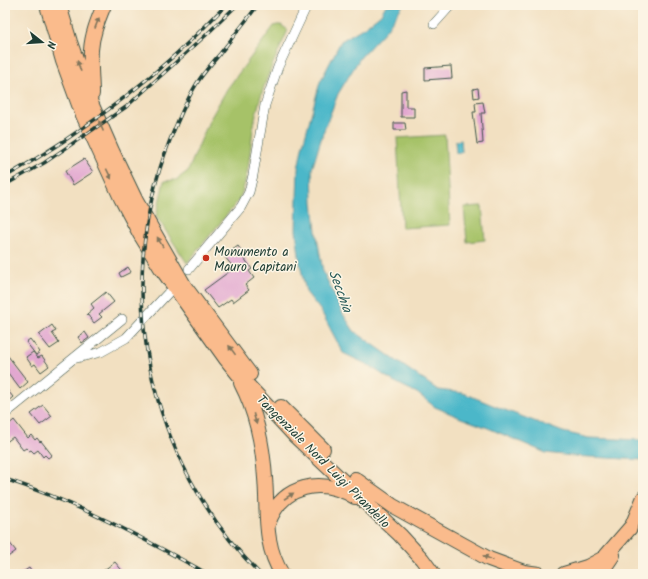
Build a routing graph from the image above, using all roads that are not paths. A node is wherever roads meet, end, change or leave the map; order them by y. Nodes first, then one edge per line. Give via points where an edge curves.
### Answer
1 (44, 5) edge
2 (47, 5) edge
3 (60, 5) edge
4 (104, 5) edge
5 (306, 5) edge
6 (451, 5) edge
7 (434, 24) dead end
8 (54, 33) junction
9 (91, 103) junction
10 (189, 269) dead end
11 (168, 292) dead end
12 (122, 319) dead end
13 (104, 333) junction
14 (115, 344) junction
15 (226, 359) junction
16 (70, 360) junction
17 (5, 414) edge
18 (355, 479) junction
19 (643, 497) edge
20 (371, 506) junction
21 (633, 522) junction
22 (267, 526) junction
23 (425, 556) junction
24 (282, 574) edge
25 (434, 574) edge
26 (444, 574) edge
27 (539, 574) edge
28 (564, 574) edge
29 (600, 574) edge
30 (607, 574) edge

1 - 8 highway
2 - 8 highway, Tangenziale Nord Luigi Pirandello
9 -> 3 highway, Tangenziale Nord Luigi Pirandello
9 -> 4 highway via 91,50 94,28
5 - 10 street via 278,67 267,99 249,192 241,207
6 - 7 street
8 -> 15 highway, Tangenziale Nord Luigi Pirandello via 82,113 127,210 161,268
18 -> 9 highway, Tangenziale Nord Luigi Pirandello via 314,441 247,371 186,287 136,201
11 - 14 street via 126,338
12 - 13 street
13 - 14 street
13 - 16 street
14 - 16 street via 101,352
15 - 20 highway, Tangenziale Nord Luigi Pirandello via 296,437
15 -> 22 highway via 242,385 255,418 265,479
16 - 17 street
18 - 23 highway, Tangenziale Nord Luigi Pirandello
27 -> 18 highway via 524,572 488,559 393,506
19 - 21 main road
22 -> 20 highway via 280,502 300,489 315,486 331,487 351,494
20 - 23 highway, Tangenziale Nord Luigi Pirandello
21 - 28 highway via 604,558 587,567
21 - 29 highway
21 - 30 highway
22 - 24 highway via 274,562
23 - 25 highway, Tangenziale Nord Luigi Pirandello
23 - 26 highway, Tangenziale Nord Luigi Pirandello

